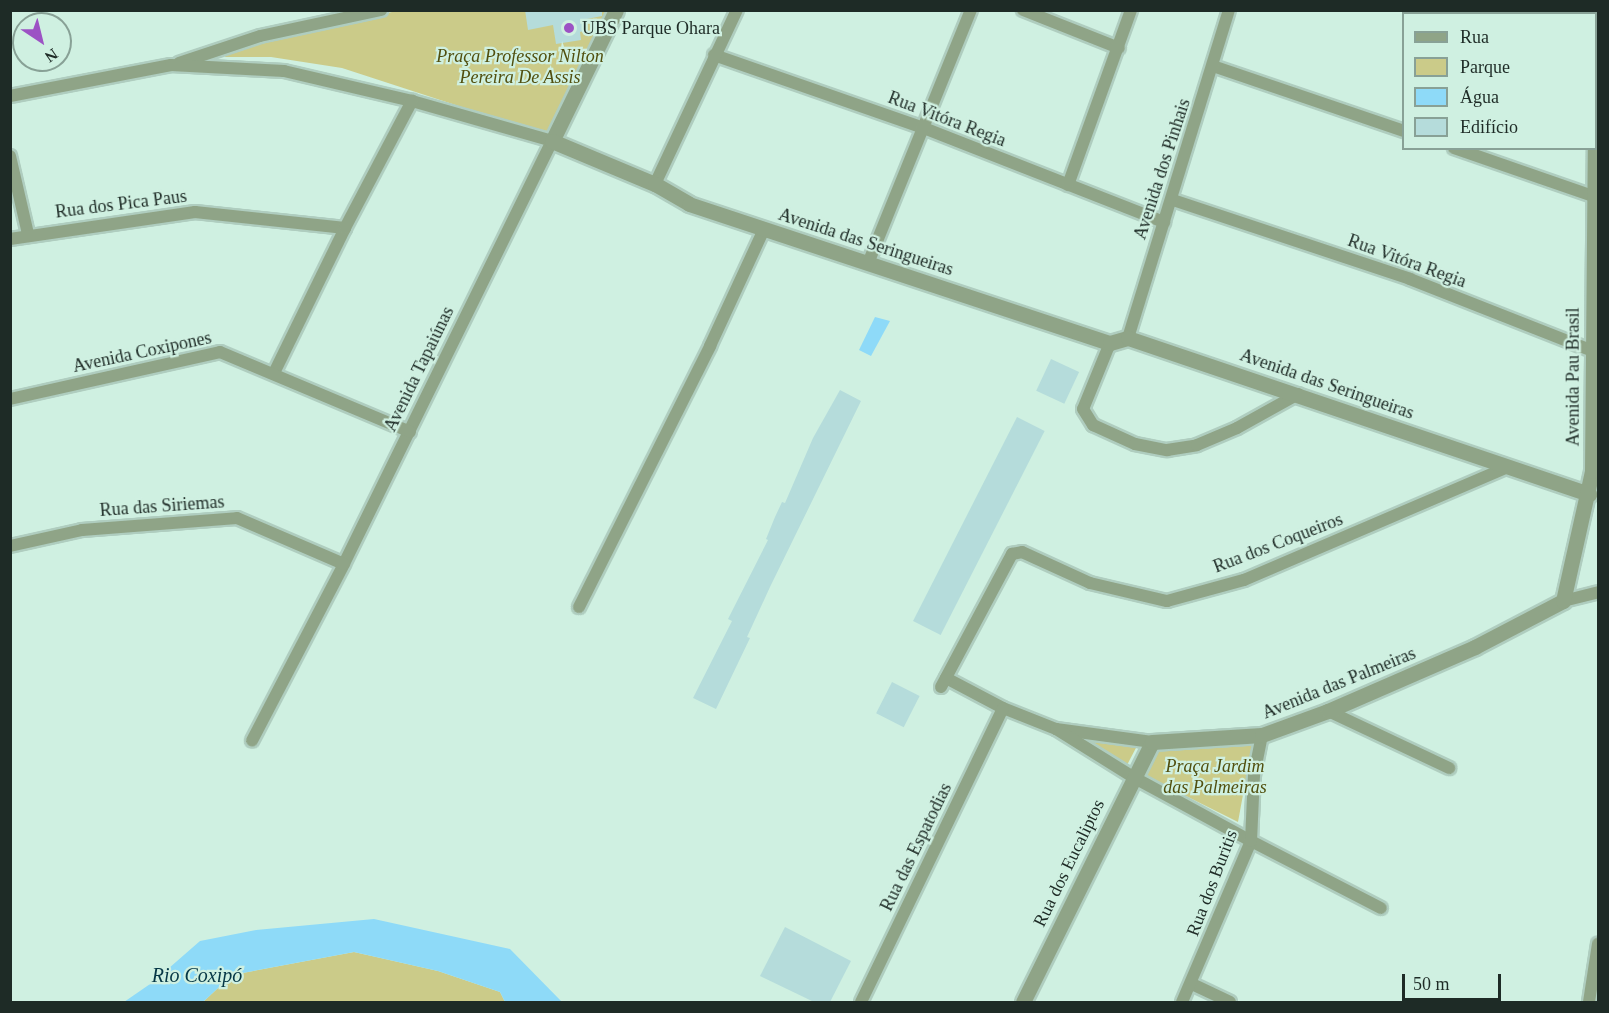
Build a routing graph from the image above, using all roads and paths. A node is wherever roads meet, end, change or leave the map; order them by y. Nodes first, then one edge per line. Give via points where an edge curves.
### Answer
1 (381, 10) edge
2 (616, 10) edge
3 (737, 10) edge
4 (970, 10) edge
5 (1023, 10) edge
6 (1131, 10) edge
7 (1229, 10) edge
8 (1598, 44) edge
9 (1119, 48) junction
10 (714, 55) junction
11 (171, 65) junction
12 (1213, 66) junction
13 (1597, 87) edge
14 (10, 96) edge
15 (412, 101) junction
16 (924, 128) junction
17 (1402, 130) edge
18 (552, 141) junction
19 (1460, 150) edge
20 (1595, 150) edge
21 (10, 156) edge
22 (655, 184) junction
23 (1068, 185) junction
24 (1596, 197) edge
25 (1173, 200) junction
26 (1164, 222) junction
27 (345, 228) junction
28 (765, 229) junction
29 (28, 234) junction
30 (10, 239) edge
31 (869, 261) junction
32 (1128, 338) junction
33 (1110, 343) junction
34 (1593, 351) junction
35 (274, 373) junction
36 (1298, 394) junction
37 (10, 399) edge
38 (410, 432) junction
39 (1508, 467) junction
40 (1589, 494) junction
41 (10, 546) edge
42 (344, 564) junction
43 (1599, 592) edge
44 (1563, 601) junction
45 (579, 608) dead end
46 (943, 683) joint
47 (1004, 708) junction
48 (1328, 711) junction
49 (1056, 729) junction
50 (1262, 735) junction
51 (252, 741) dead end
52 (1152, 742) junction
53 (1449, 768) dead end
54 (1133, 777) junction
55 (1251, 841) junction
56 (1381, 908) dead end
57 (1599, 944) edge
58 (1192, 984) junction
59 (861, 1002) edge
60 (1023, 1002) edge
61 (1182, 1002) edge
62 (1230, 1002) edge
63 (1592, 1002) edge

1 - 11 street via 260,36
2 - 18 street, Avenida Tapaiúnas
3 - 10 street
4 - 16 street
5 - 9 street
6 - 9 street
7 - 12 street, Avenida dos Pinhais
8 - 13 street
9 - 23 street
10 - 16 street, Rua Vitóra Regia
10 - 22 street
11 - 14 street, Avenida das Seringueiras
11 - 15 street, Avenida das Seringueiras via 284,71
12 - 17 street
12 - 25 street, Avenida dos Pinhais
15 - 18 street, Avenida das Seringueiras
15 - 27 street
16 - 23 street, Rua Vitóra Regia
16 - 31 street
18 - 22 street, Avenida das Seringueiras
18 - 38 street, Avenida Tapaiúnas
19 - 24 street
20 - 24 street, Avenida Pau Brasil
21 - 29 street
22 - 28 street, Avenida das Seringueiras via 689,204
23 - 26 street, Rua Vitóra Regia
24 - 34 street, Avenida Pau Brasil
25 - 26 street, Avenida dos Pinhais
25 - 34 street, Rua Vitóra Regia via 1420,283
26 - 32 street, Avenida dos Pinhais
27 - 29 street, Rua dos Pica Paus via 195,212
27 - 35 street
28 - 31 street, Avenida das Seringueiras
28 - 45 street
29 - 30 street, Rua dos Pica Paus
31 - 33 street, Avenida das Seringueiras
32 - 33 street
32 - 36 street, Avenida das Seringueiras
33 - 36 street via 1083,408 1093,424 1135,444 1167,450 1197,445
34 - 40 street, Avenida Pau Brasil via 1594,442
35 - 37 street, Avenida Coxipones via 220,352
35 - 38 street, Avenida Coxipones
36 - 39 street, Avenida das Seringueiras
38 - 42 street, Avenida Tapaiúnas
39 - 40 street, Avenida das Seringueiras
39 - 46 street, Rua dos Coqueiros via 1244,580 1167,601 1090,584 1022,552 1012,554
40 - 44 street, Avenida Pau Brasil
41 - 42 street, Rua das Siriemas via 82,530 237,518
42 - 51 street, Avenida Tapaiúnas
43 - 44 street, Avenida das Palmeiras
44 - 48 street, Avenida das Palmeiras via 1475,647
46 - 47 street, Avenida das Palmeiras
47 - 49 street, Avenida das Palmeiras
47 - 59 street, Rua das Espatodias
48 - 50 street, Avenida das Palmeiras
48 - 53 street
49 - 52 street, Avenida das Palmeiras
49 - 54 street
50 - 52 street, Avenida das Palmeiras
50 - 55 street, Rua dos Buritis via 1254,775
52 - 54 street, Rua dos Eucaliptos
54 - 55 street
54 - 60 street, Rua dos Eucaliptos
55 - 56 street
55 - 58 street, Rua dos Buritis
57 - 63 street
58 - 61 street, Rua dos Buritis
58 - 62 street

